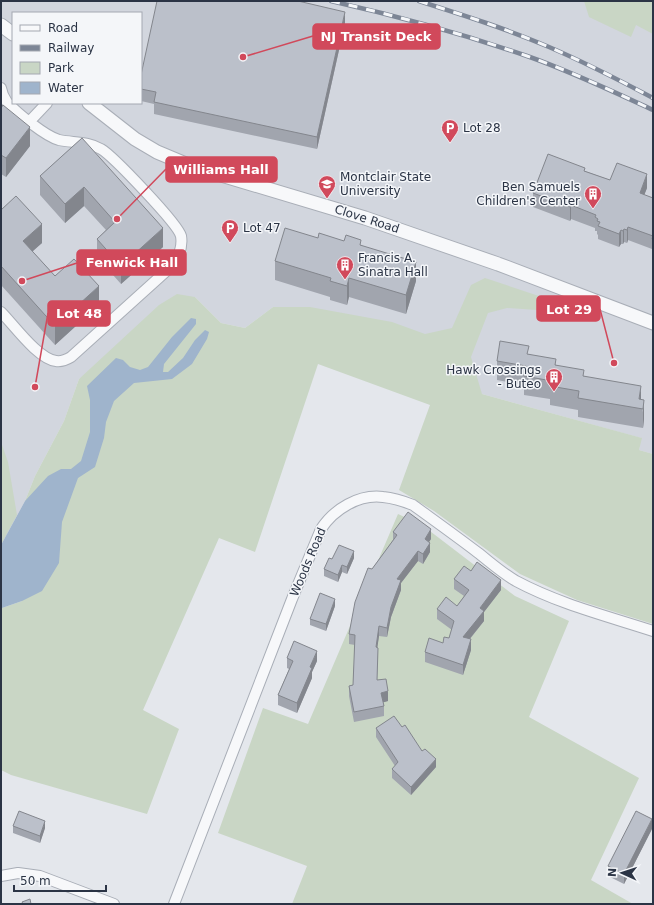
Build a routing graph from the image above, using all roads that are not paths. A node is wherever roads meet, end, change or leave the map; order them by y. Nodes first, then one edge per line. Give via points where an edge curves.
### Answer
1 (1, 25) edge
2 (12, 33) edge
3 (1, 88) edge
4 (46, 104) edge
5 (90, 104) edge
6 (29, 122) junction
7 (1, 312) edge
8 (653, 324) edge
9 (653, 631) edge
10 (1, 876) edge
11 (114, 904) edge
12 (174, 904) edge

1 - 2 street
3 - 6 street via 7,102
4 - 6 street
5 - 8 street, Clove Road via 134,139 182,163 365,218 498,264
6 - 7 street via 50,136 91,144 114,159 179,230 182,246 173,265 64,361 43,356
9 - 12 street, Woods Road via 548,596 517,582 408,503 392,498 372,497 362,498 342,507 321,529
10 - 11 street via 18,873 40,876

